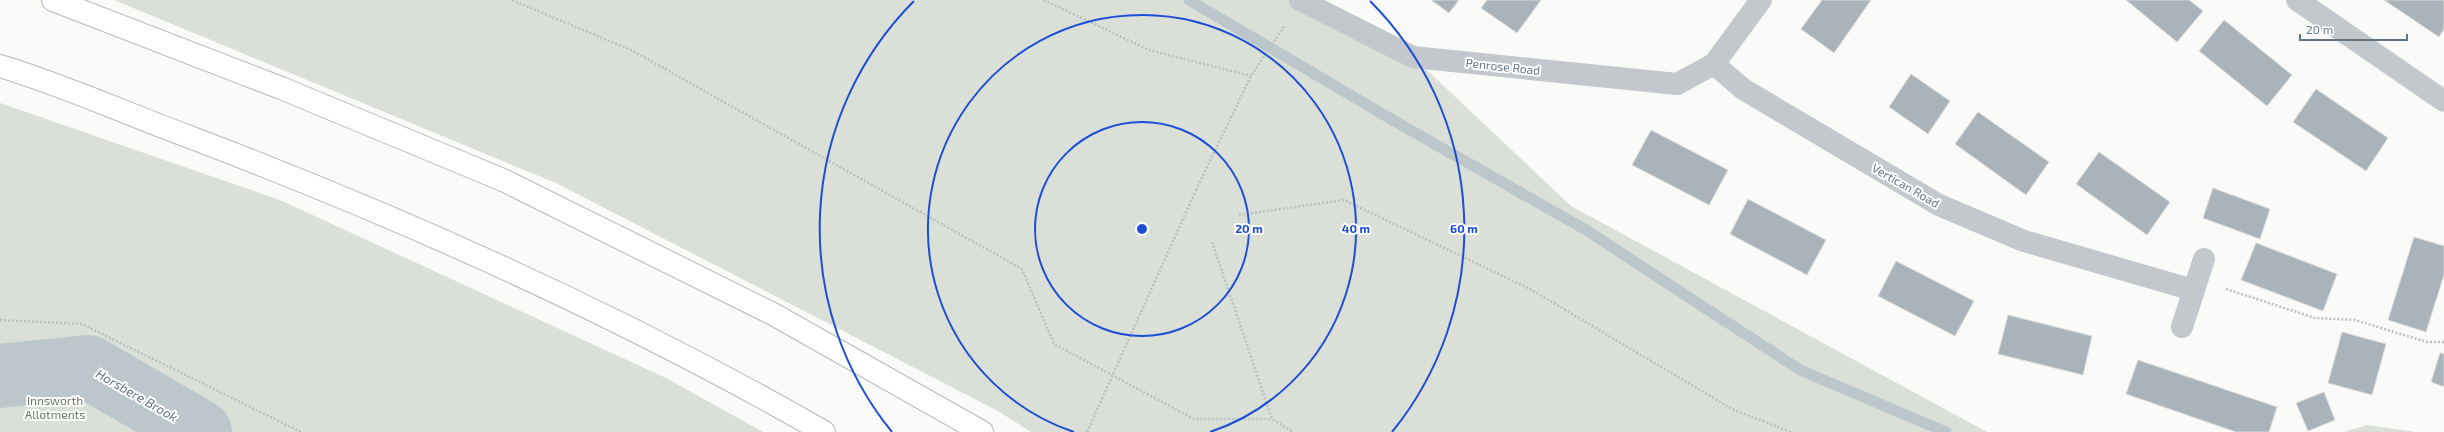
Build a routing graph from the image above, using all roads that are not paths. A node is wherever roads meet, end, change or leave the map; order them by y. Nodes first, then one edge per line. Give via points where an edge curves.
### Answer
1 (53, 0) edge
2 (1300, 0) edge
3 (1761, 0) edge
4 (2297, 0) edge
5 (1714, 64) junction
6 (0, 66) edge
7 (2444, 101) edge
8 (2204, 259) dead end
9 (2193, 290) junction
10 (2182, 327) dead end
11 (824, 432) edge
12 (982, 432) edge

1 - 12 highway via 281,88 503,180 773,314
2 - 5 street, Penrose Road via 1413,57 1676,84
3 - 5 street
4 - 7 street
5 - 9 street, Vertican Road via 1743,89 1938,205 2024,241
6 - 11 highway via 256,162 473,252 750,390
8 - 9 street
9 - 10 street

